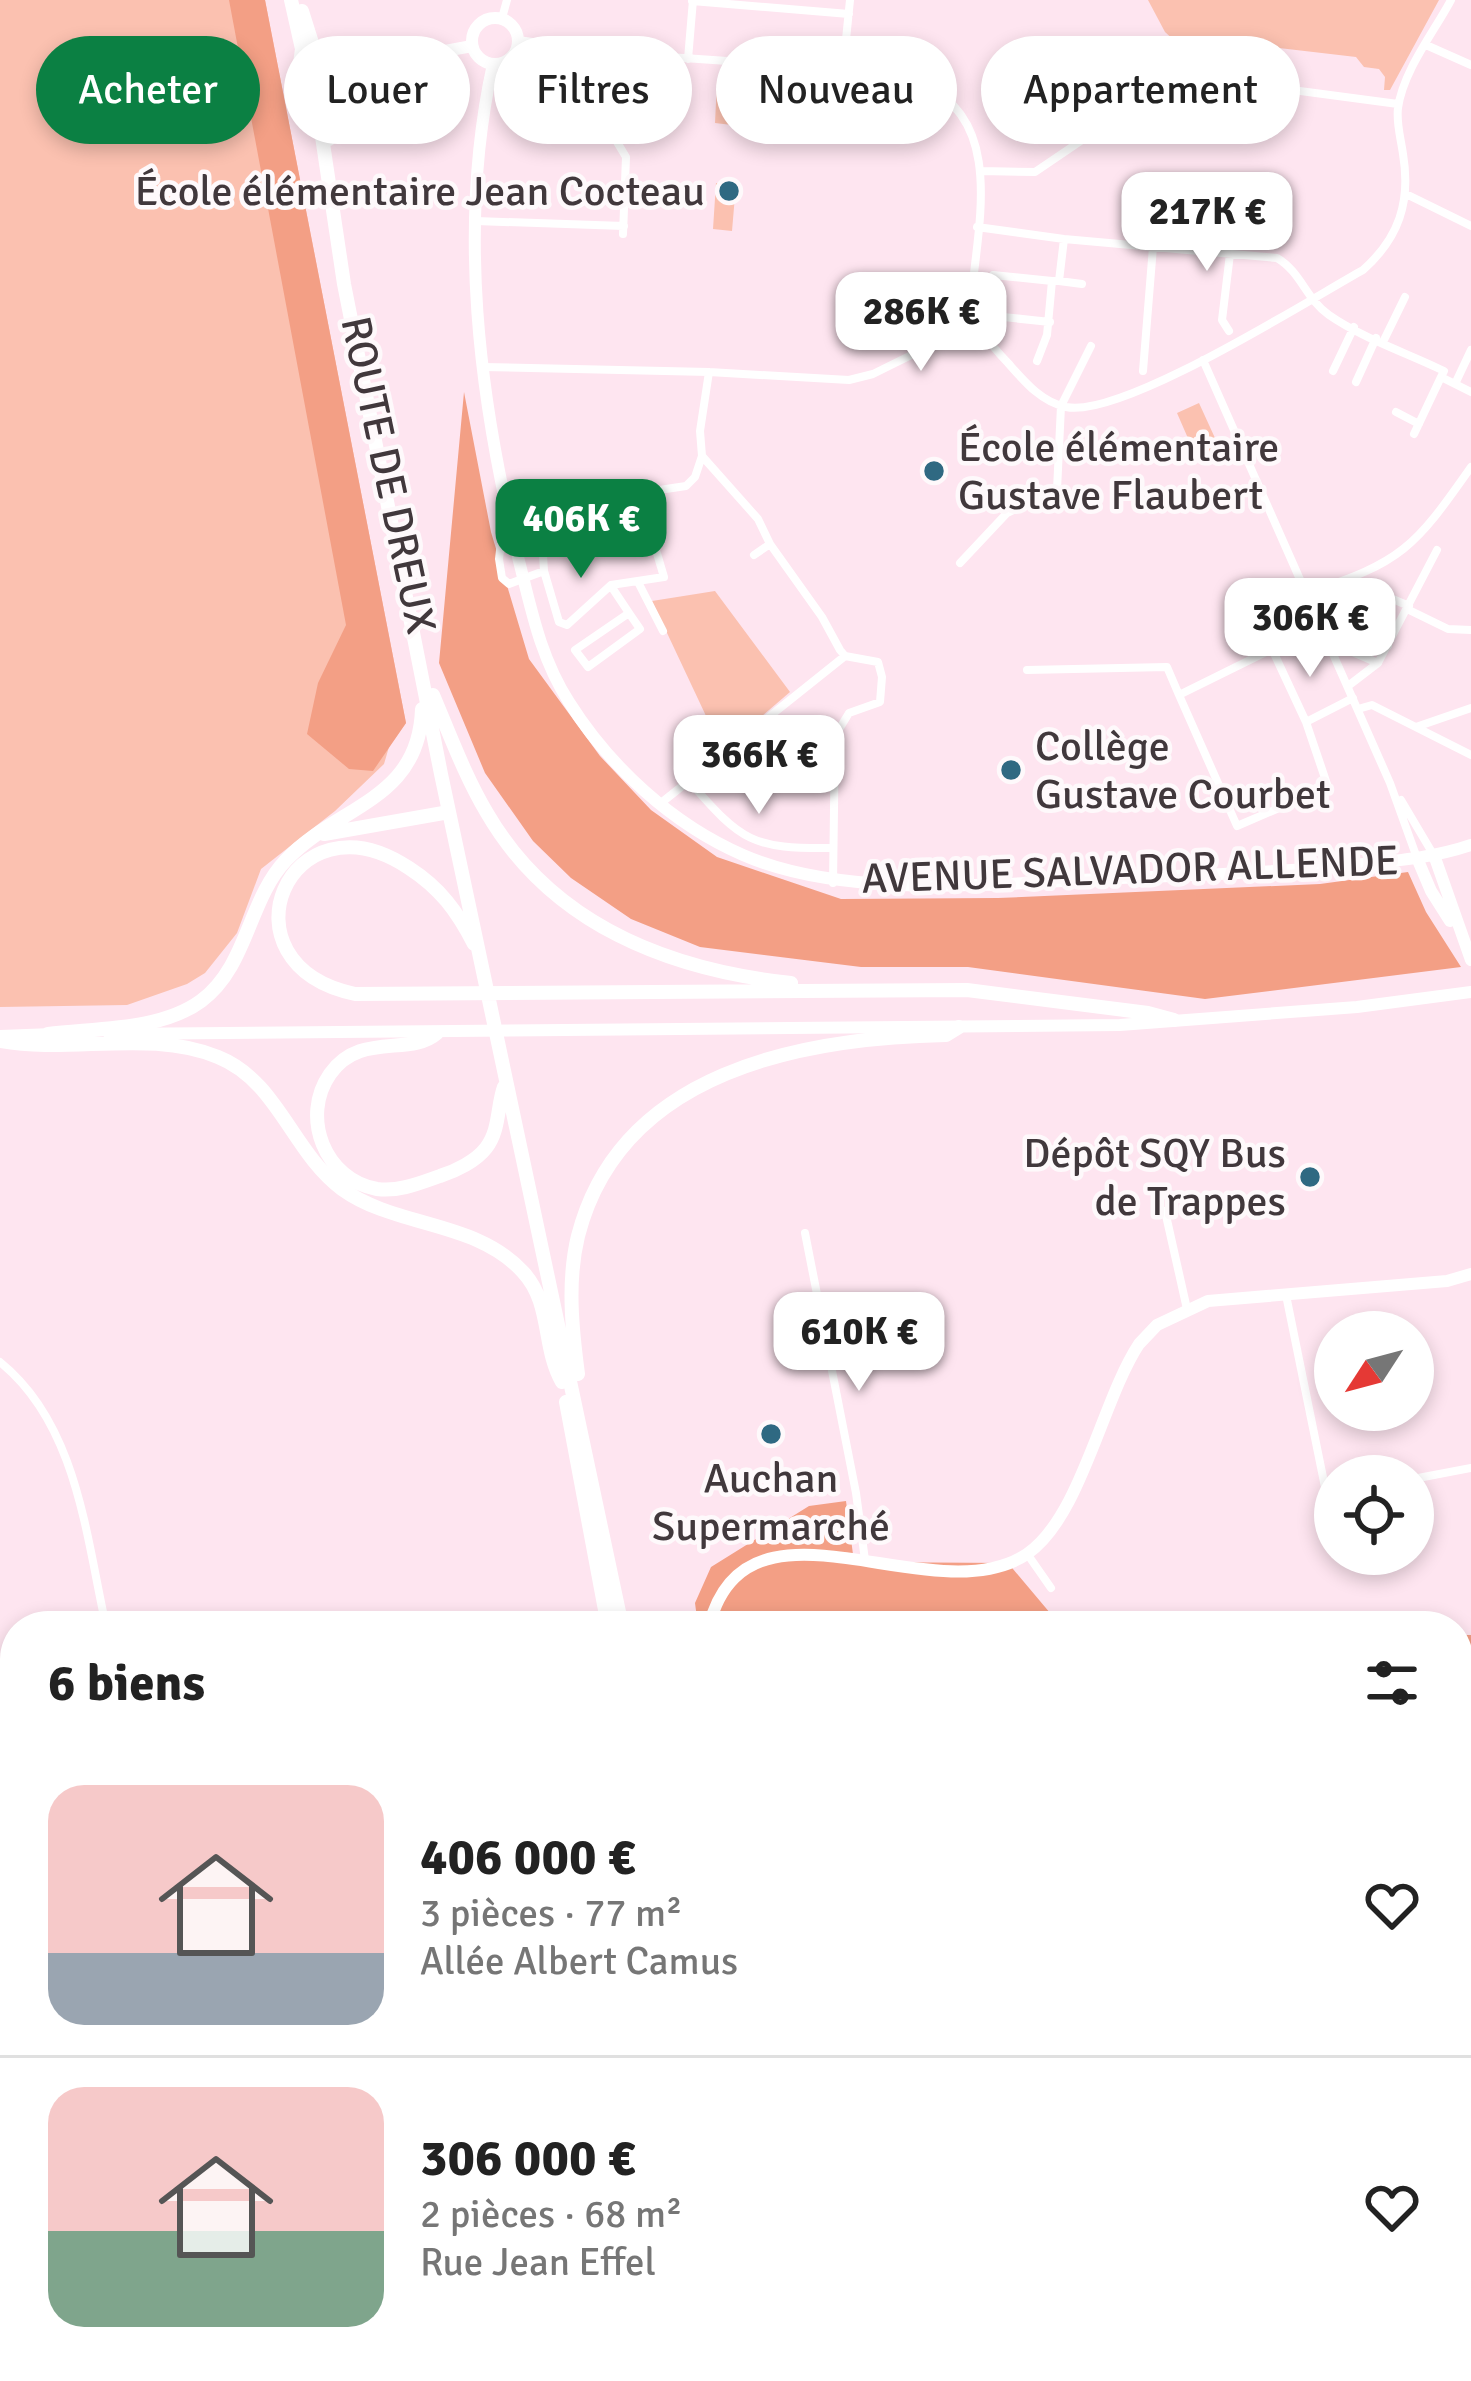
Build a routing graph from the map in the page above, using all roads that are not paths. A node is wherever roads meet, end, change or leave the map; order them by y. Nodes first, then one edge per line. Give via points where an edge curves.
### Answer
1 (295, 0) edge
2 (507, 0) edge
3 (692, 0) edge
4 (850, 0) edge
5 (1451, 0) edge
6 (790, 4) edge
7 (849, 14) junction
8 (502, 18) junction
9 (300, 36) edge
10 (309, 36) edge
11 (517, 36) edge
12 (690, 36) edge
13 (847, 36) edge
14 (1426, 45) junction
15 (472, 46) joint
16 (493, 64) joint
17 (1471, 65) edge
18 (1398, 104) junction
19 (957, 113) edge
20 (323, 144) edge
21 (329, 144) edge
22 (618, 144) edge
23 (981, 171) junction
24 (1406, 194) junction
25 (474, 221) junction
26 (1471, 226) edge
27 (977, 227) junction
28 (1064, 239) junction
29 (1153, 248) junction
30 (1230, 254) junction
31 (993, 275) dead end
32 (1056, 281) junction
33 (1082, 284) dead end
34 (1405, 297) dead end
35 (1312, 299) junction
36 (1003, 317) dead end
37 (1050, 322) junction
38 (976, 323) junction
39 (1354, 328) junction
40 (1228, 331) dead end
41 (1380, 340) junction
42 (1091, 346) dead end
43 (1471, 350) edge
44 (1203, 360) junction
45 (1037, 362) dead end
46 (481, 368) junction
47 (1333, 370) dead end
48 (1144, 371) dead end
49 (709, 372) junction
50 (1441, 377) junction
51 (1356, 382) dead end
52 (1455, 384) junction
53 (1471, 392) edge
54 (1061, 406) junction
55 (1396, 412) dead end
56 (702, 455) junction
57 (1471, 467) edge
58 (506, 503) junction
59 (541, 523) dead end
60 (770, 544) junction
61 (1437, 550) dead end
62 (754, 555) dead end
63 (959, 563) dead end
64 (544, 571) junction
65 (523, 577) junction
66 (638, 582) junction
67 (611, 585) junction
68 (1367, 588) dead end
69 (1306, 593) junction
70 (1333, 605) dead end
71 (1408, 608) junction
72 (629, 613) junction
73 (1471, 630) edge
74 (663, 631) dead end
75 (1327, 641) junction
76 (835, 643) junction
77 (1388, 646) junction
78 (824, 652) dead end
79 (845, 656) junction
80 (418, 662) junction
81 (1378, 663) junction
82 (1027, 670) dead end
83 (1348, 686) junction
84 (433, 695) junction
85 (1179, 695) junction
86 (1353, 698) junction
87 (1471, 708) edge
88 (1358, 709) junction
89 (1306, 722) junction
90 (1415, 727) junction
91 (1471, 755) edge
92 (689, 781) junction
93 (1390, 783) junction
94 (660, 804) junction
95 (448, 812) junction
96 (460, 827) junction
97 (314, 836) junction
98 (1471, 844) edge
99 (833, 848) junction
100 (1434, 855) junction
101 (1417, 858) junction
102 (462, 859) junction
103 (833, 883) junction
104 (1462, 939) junction
105 (1471, 961) edge
106 (484, 964) junction
107 (838, 988) junction
108 (1471, 992) edge
109 (1174, 1020) junction
110 (959, 1027) junction
111 (437, 1033) junction
112 (48, 1034) junction
113 (0, 1038) edge
114 (505, 1074) junction
115 (511, 1102) junction
116 (1165, 1211) dead end
117 (805, 1233) dead end
118 (1471, 1274) edge
119 (1286, 1294) junction
120 (1187, 1310) junction
121 (0, 1362) edge
122 (562, 1382) junction
123 (1321, 1455) edge
124 (586, 1456) junction
125 (1471, 1468) edge
126 (1434, 1475) edge
127 (1027, 1553) junction
128 (866, 1562) junction
129 (1051, 1588) dead end
130 (103, 1611) edge
131 (605, 1611) edge
132 (619, 1611) edge
133 (716, 1611) edge

1 - 9 main road
1 - 10 main road
2 - 8 street
3 - 6 street
3 - 12 street
4 - 7 street
5 - 14 street
6 - 7 street
7 - 13 street
8 - 11 street
8 - 15 street via 476,26
14 - 17 street
14 - 18 street
15 - 16 street
16 - 25 street, AVENUE SALVADOR ALLENDE
18 - 23 street via 1240,82 1211,60 1177,52 1142,71 1119,115 1036,172
18 - 24 street
19 - 23 street via 977,144
20 - 80 main road, ROUTE DE DREUX
21 - 84 main road, ROUTE DE DREUX
22 - 25 street via 626,157 624,230
23 - 27 street
24 - 26 street
24 - 35 street via 1397,230 1375,260
25 - 46 street, AVENUE SALVADOR ALLENDE
27 - 28 street
27 - 38 street
28 - 29 street
28 - 32 street
29 - 30 street
29 - 48 street
30 - 35 street via 1276,258
30 - 40 street via 1222,320
31 - 32 street
32 - 33 street
32 - 37 street
34 - 41 street
35 - 39 street
35 - 44 street
36 - 37 street
37 - 45 street
38 - 49 street via 849,380
38 - 54 street via 1028,386
39 - 41 street
39 - 47 street
41 - 50 street via 1444,371
41 - 51 street
42 - 54 street
43 - 52 street
44 - 54 street via 1108,404
44 - 69 street
46 - 49 street
46 - 58 street, AVENUE SALVADOR ALLENDE
49 - 56 street
50 - 52 street
50 - 55 street via 1416,429
52 - 53 street
54 - 63 street via 1057,490 1007,513
56 - 60 street
56 - 66 street via 686,486 639,493 664,577
57 - 69 street via 1400,555
58 - 65 street, AVENUE SALVADOR ALLENDE
58 - 65 street via 502,578 509,584
59 - 64 street
60 - 62 street
60 - 76 street
61 - 71 street
64 - 65 street
64 - 67 street via 559,622 567,625
65 - 94 street, AVENUE SALVADOR ALLENDE via 543,652 568,701
66 - 67 street
66 - 74 street
67 - 72 street
68 - 71 street
69 - 75 street
70 - 77 street via 1356,631
71 - 73 street via 1448,629
71 - 77 street
72 - 72 street via 640,629 588,667 575,650
75 - 81 street
75 - 83 street
76 - 78 street
76 - 79 street
77 - 81 street
79 - 92 street
79 - 99 street via 878,662 882,695 880,703 849,713 835,736
80 - 95 main road, ROUTE DE DREUX
80 - 97 main road via 422,722 412,759 384,792
81 - 83 street
82 - 85 street via 1167,667
83 - 86 street
84 - 96 main road, ROUTE DE DREUX
84 - 107 main road via 493,823 539,879 598,926 710,972
85 - 89 street via 1272,650
85 - 89 street via 1237,826 1328,787
86 - 88 street
86 - 89 street
87 - 90 street
88 - 90 street via 1372,705
88 - 93 street
90 - 91 street
92 - 94 street
92 - 99 street via 731,830 779,848
93 - 100 street
93 - 101 street
94 - 103 street, AVENUE SALVADOR ALLENDE via 745,856
95 - 96 main road
95 - 97 main road
95 - 102 main road, ROUTE DE DREUX
96 - 102 main road, ROUTE DE DREUX
97 - 112 main road via 277,870 223,979 200,1002 161,1019
98 - 100 street, AVENUE SALVADOR ALLENDE
99 - 103 street
100 - 101 street, AVENUE SALVADOR ALLENDE
100 - 104 street
101 - 103 street, AVENUE SALVADOR ALLENDE via 991,884
101 - 104 street
102 - 106 main road, ROUTE DE DREUX
104 - 105 street
106 - 107 main road via 437,887 374,848 324,850 285,887 278,925 284,948 310,979 355,994
106 - 114 main road, ROUTE DE DREUX
107 - 109 main road via 967,990
108 - 109 street
109 - 110 street
110 - 111 street
110 - 124 main road via 946,1035 838,1042 750,1064 675,1100 636,1132 604,1172 575,1252 571,1318
111 - 112 street
111 - 114 main road via 368,1048 331,1072 316,1121 335,1166 377,1189 453,1172 487,1147
112 - 113 street
113 - 122 main road via 191,1049 234,1065 262,1089 322,1173 347,1192 481,1241 522,1270 541,1302
114 - 115 main road, ROUTE DE DREUX
115 - 122 main road, ROUTE DE DREUX
115 - 124 main road, ROUTE DE DREUX
116 - 120 street
117 - 128 street
118 - 119 street
119 - 120 street
119 - 123 street
120 - 127 street via 1157,1324 1132,1355 1059,1517
121 - 130 street via 55,1432
122 - 131 main road, ROUTE DE DREUX
124 - 132 main road, ROUTE DE DREUX
125 - 126 street
127 - 128 street via 975,1574
127 - 129 street
128 - 133 street via 793,1553 766,1559 741,1573

